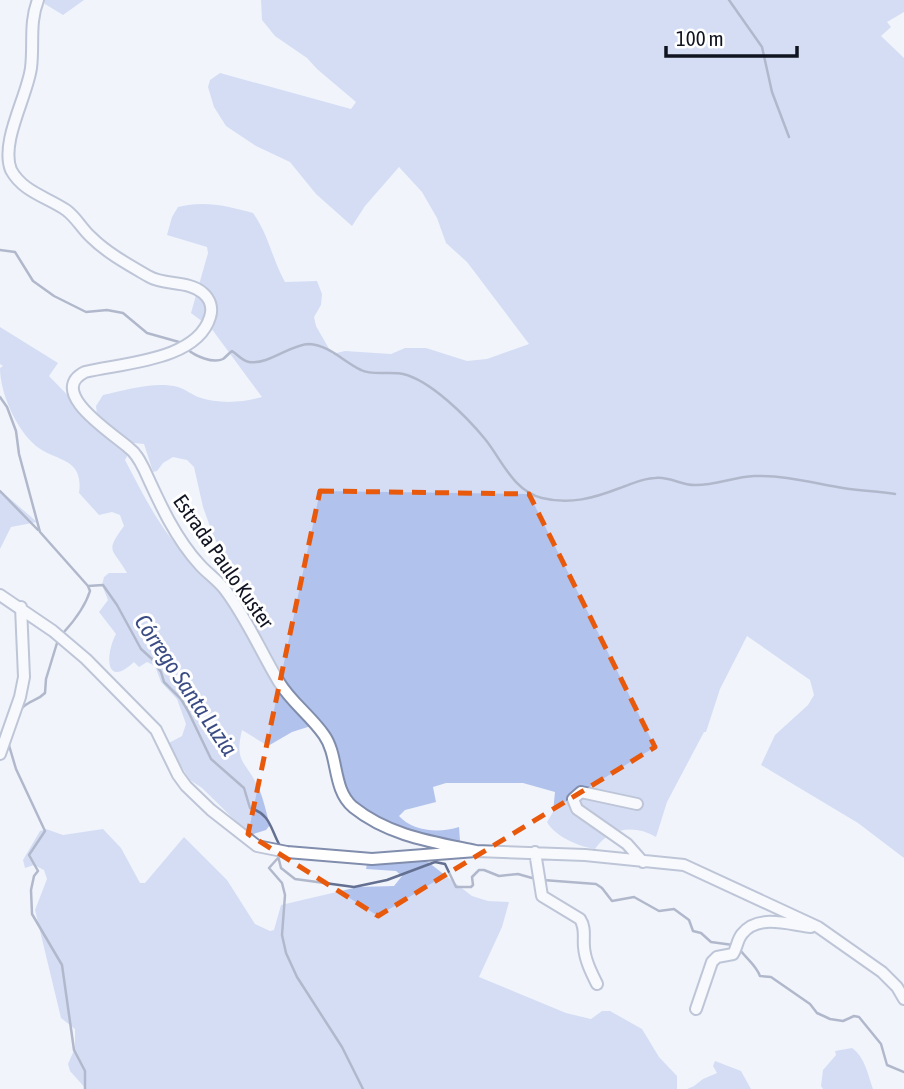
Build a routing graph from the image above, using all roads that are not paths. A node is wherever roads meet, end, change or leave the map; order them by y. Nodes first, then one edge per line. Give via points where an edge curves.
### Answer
1 (38, 0) edge
2 (0, 595) edge
3 (21, 607) junction
4 (0, 754) edge
5 (637, 804) dead end
6 (476, 850) junction
7 (535, 852) junction
8 (643, 862) junction
9 (818, 927) junction
10 (597, 984) dead end
11 (904, 999) edge
12 (696, 1009) dead end

1 - 6 street, Estrada Paulo Kuster via 31,23 30,76 8,145 12,171 112,253 156,281 202,292 211,307 197,337 138,363 85,372 74,381 75,396 101,428 138,457 186,546 228,593 281,685 325,736 342,793 350,804 415,838
2 - 3 street
3 - 4 street via 24,677
3 - 6 street via 71,645 150,724 186,786 257,846 372,859
5 - 8 street via 581,792 573,799 577,809 627,844
6 - 7 street
7 - 8 street
7 - 10 street via 542,896 583,923 584,947
8 - 9 street via 684,865
9 - 11 street via 882,972
9 - 12 street via 766,922 745,930 733,954 712,962

